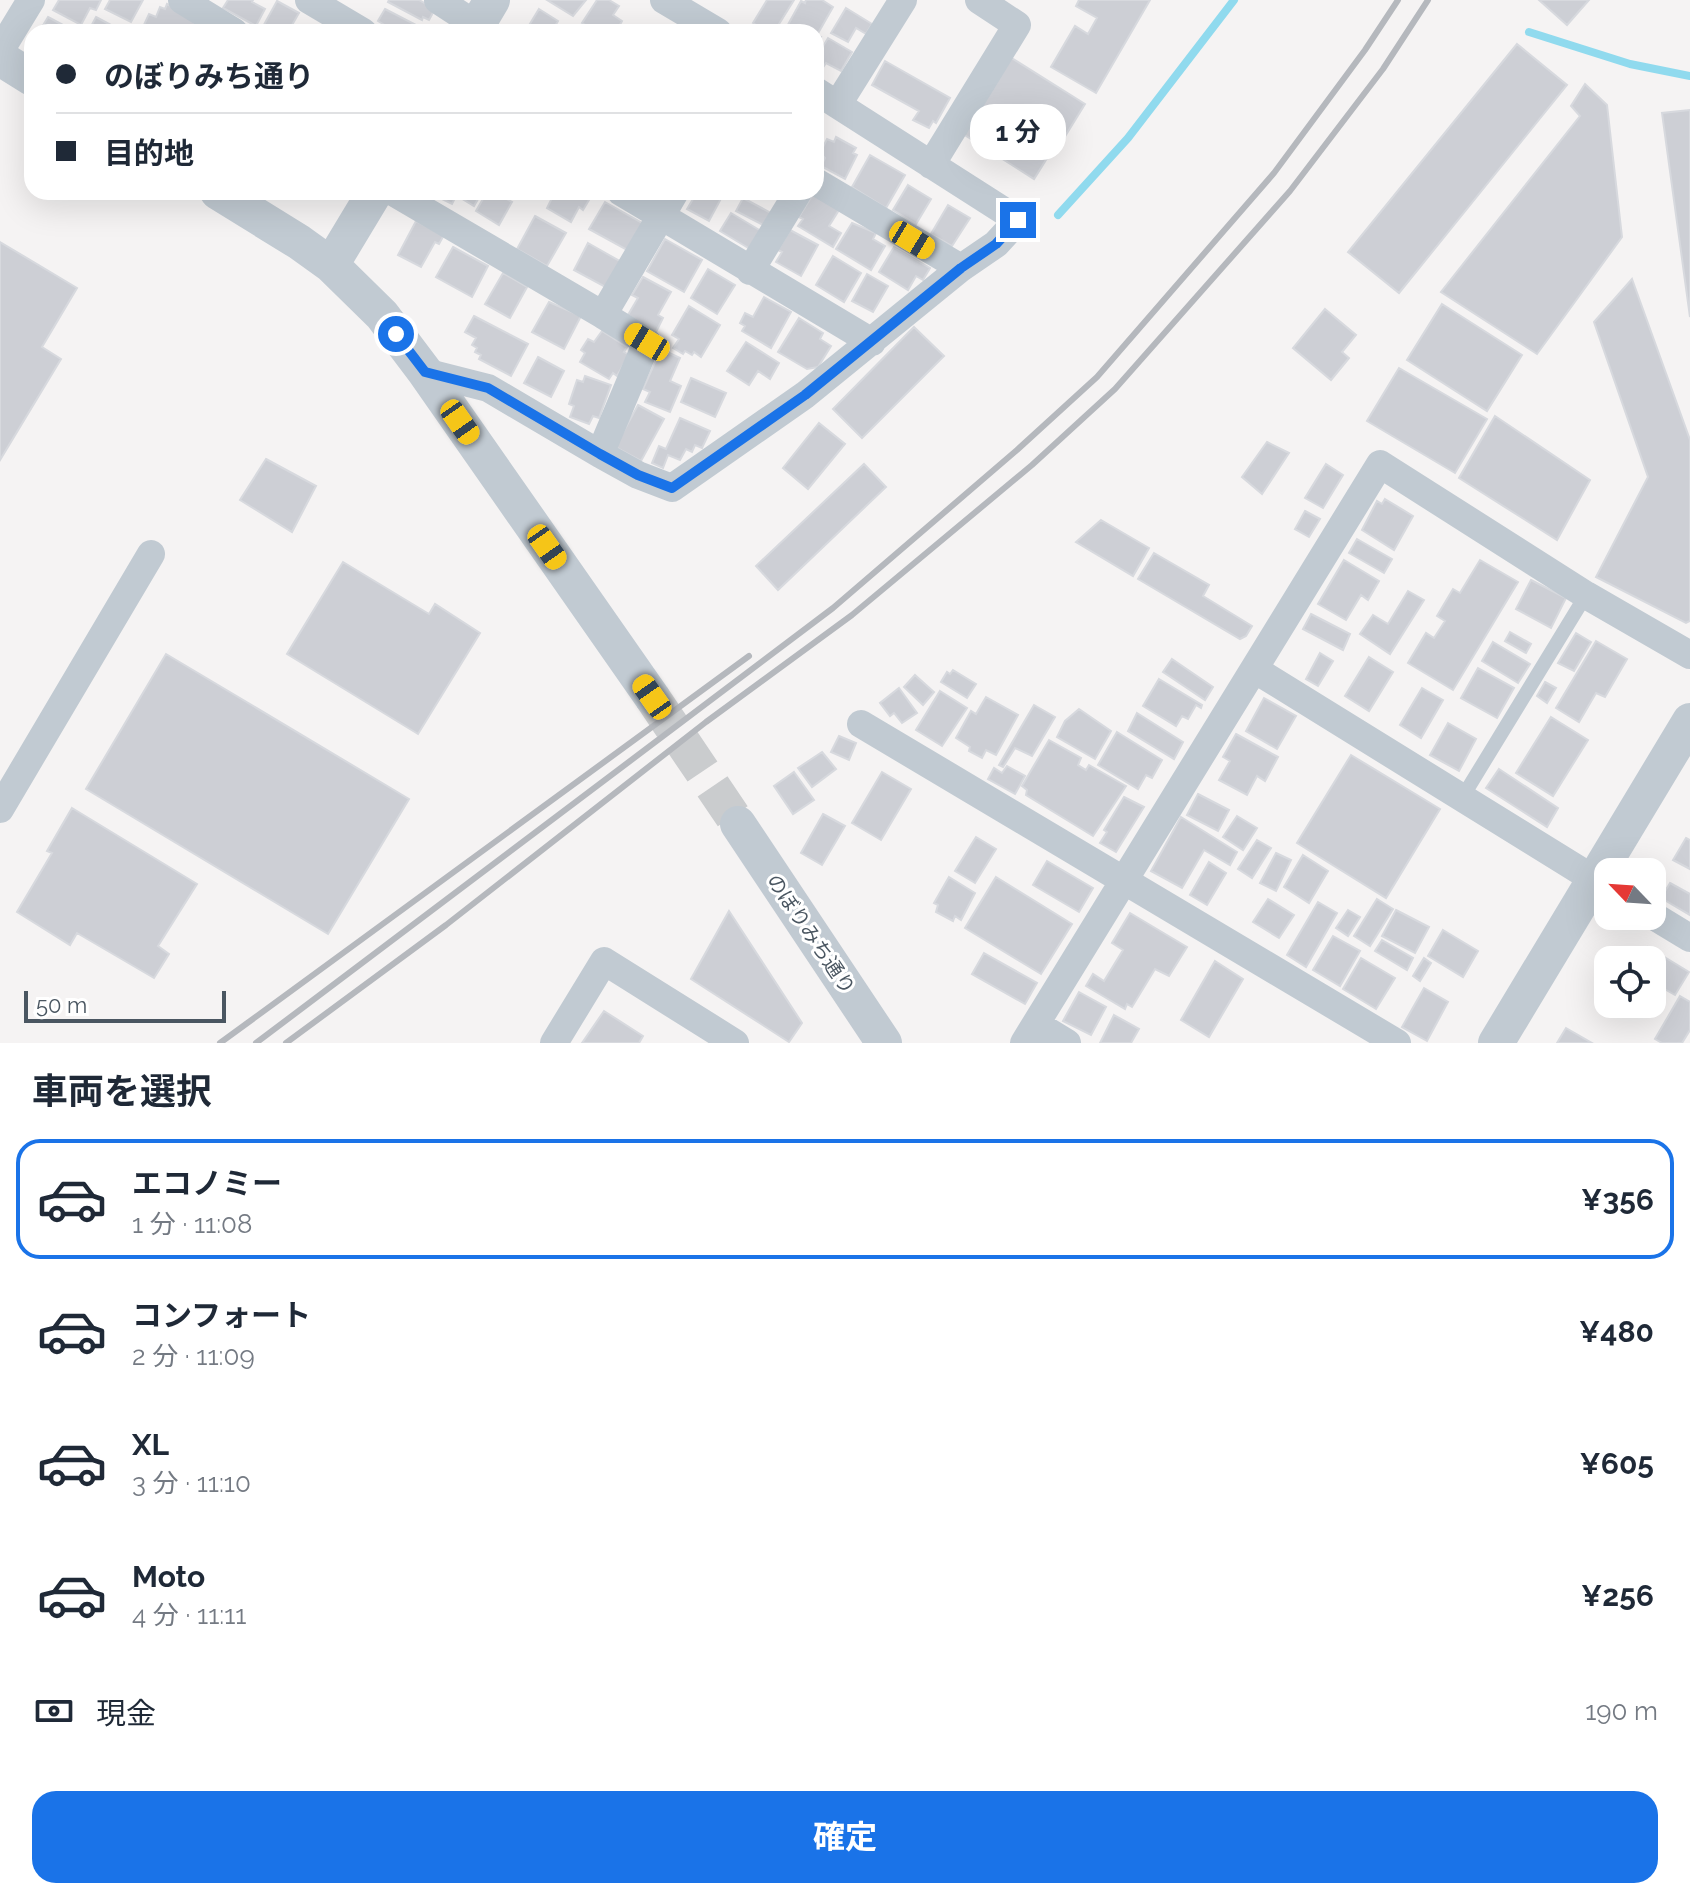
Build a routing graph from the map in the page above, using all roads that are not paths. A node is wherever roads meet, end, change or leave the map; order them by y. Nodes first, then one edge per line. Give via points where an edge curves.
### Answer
1 (31, 0) edge
2 (182, 0) edge
3 (309, 0) edge
4 (438, 0) edge
5 (664, 0) edge
6 (903, 0) edge
7 (979, 0) edge
8 (482, 22) edge
9 (221, 24) edge
10 (350, 24) edge
11 (704, 24) edge
12 (0, 51) edge
13 (0, 58) edge
14 (24, 73) edge
15 (827, 97) edge
16 (931, 165) junction
17 (824, 187) edge
18 (231, 200) edge
19 (370, 200) edge
20 (407, 200) edge
21 (633, 200) edge
22 (671, 200) edge
23 (793, 200) edge
24 (661, 218) junction
25 (331, 265) junction
26 (961, 268) junction
27 (750, 271) junction
28 (603, 315) junction
29 (872, 342) junction
30 (425, 372) junction
31 (600, 454) junction
32 (151, 554) dead end
33 (1586, 595) junction
34 (1690, 655) edge
35 (1254, 669) junction
36 (652, 697) tunnel mouth
37 (1690, 721) edge
38 (861, 724) dead end
39 (1462, 798) junction
40 (0, 809) edge
41 (738, 824) tunnel mouth
42 (1615, 858) edge
43 (1594, 880) edge
44 (1123, 881) junction
45 (1594, 895) edge
46 (1666, 923) edge
47 (1690, 938) edge
48 (1030, 1034) edge
49 (554, 1043) edge
50 (735, 1043) edge
51 (884, 1043) edge
52 (1067, 1043) edge
53 (1397, 1043) edge
54 (1496, 1043) edge

1 - 12 street
2 - 9 street
3 - 10 street
4 - 8 street
5 - 11 street
6 - 15 street
7 - 16 street via 1017,25
13 - 14 street
15 - 16 street
16 - 26 street via 1018,220 996,244
17 - 26 street
18 - 25 street
19 - 25 street
20 - 28 street
21 - 24 street
22 - 24 street
23 - 27 street
24 - 27 street
24 - 28 street
25 - 30 street via 382,315
26 - 29 street
27 - 29 street
28 - 31 street via 647,342
29 - 31 street via 672,488
30 - 31 street via 488,388
30 - 36 street
32 - 40 street
33 - 34 street
33 - 35 street via 1380,464
33 - 39 lane
35 - 39 street
35 - 44 street
37 - 42 street
38 - 44 street
39 - 43 street
41 - 51 street, のぼりみち通り
44 - 48 street
44 - 53 street
45 - 54 street
46 - 47 street
48 - 52 street
49 - 50 street via 604,961

